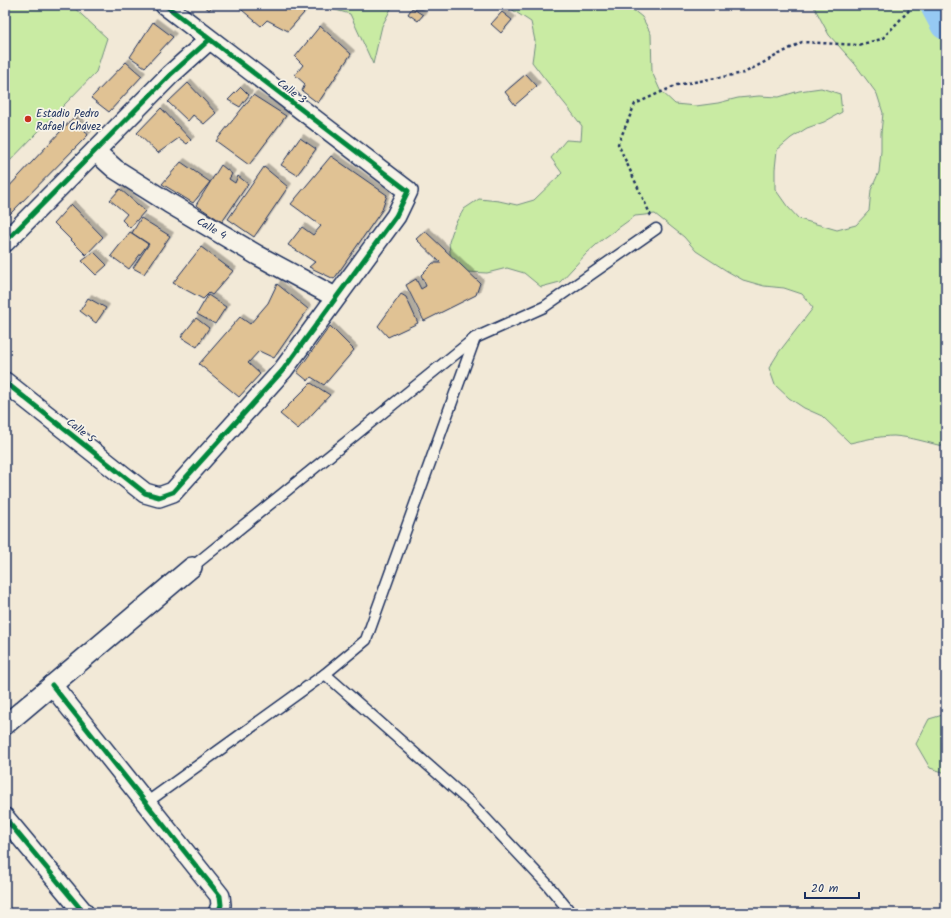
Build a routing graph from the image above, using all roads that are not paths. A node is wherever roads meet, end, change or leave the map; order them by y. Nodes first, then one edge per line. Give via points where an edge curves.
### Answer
1 (164, 5) edge
2 (209, 40) junction
3 (95, 151) junction
4 (656, 229) road end
5 (5, 242) edge
6 (335, 297) junction
7 (475, 338) junction
8 (5, 382) edge
9 (192, 567) joint
10 (325, 674) junction
11 (52, 685) junction
12 (5, 725) edge
13 (146, 803) junction
14 (5, 818) edge
15 (84, 913) edge
16 (218, 913) edge
17 (570, 913) edge

1 - 2 street, Calle 3
2 - 3 street via 170,75
2 - 6 street, Calle 3 via 408,191 396,216
3 - 5 street
3 - 6 street, Calle 4 via 115,169 169,203
4 - 7 lane via 544,306
6 - 8 street, Calle 5 via 283,370 173,492 160,497 145,493
7 - 9 lane
7 - 10 lane via 366,640
9 - 11 street
10 - 13 lane
10 - 17 lane via 471,803 547,884
11 - 12 street
11 - 13 street
13 - 16 street via 220,896 221,905
14 - 15 street

